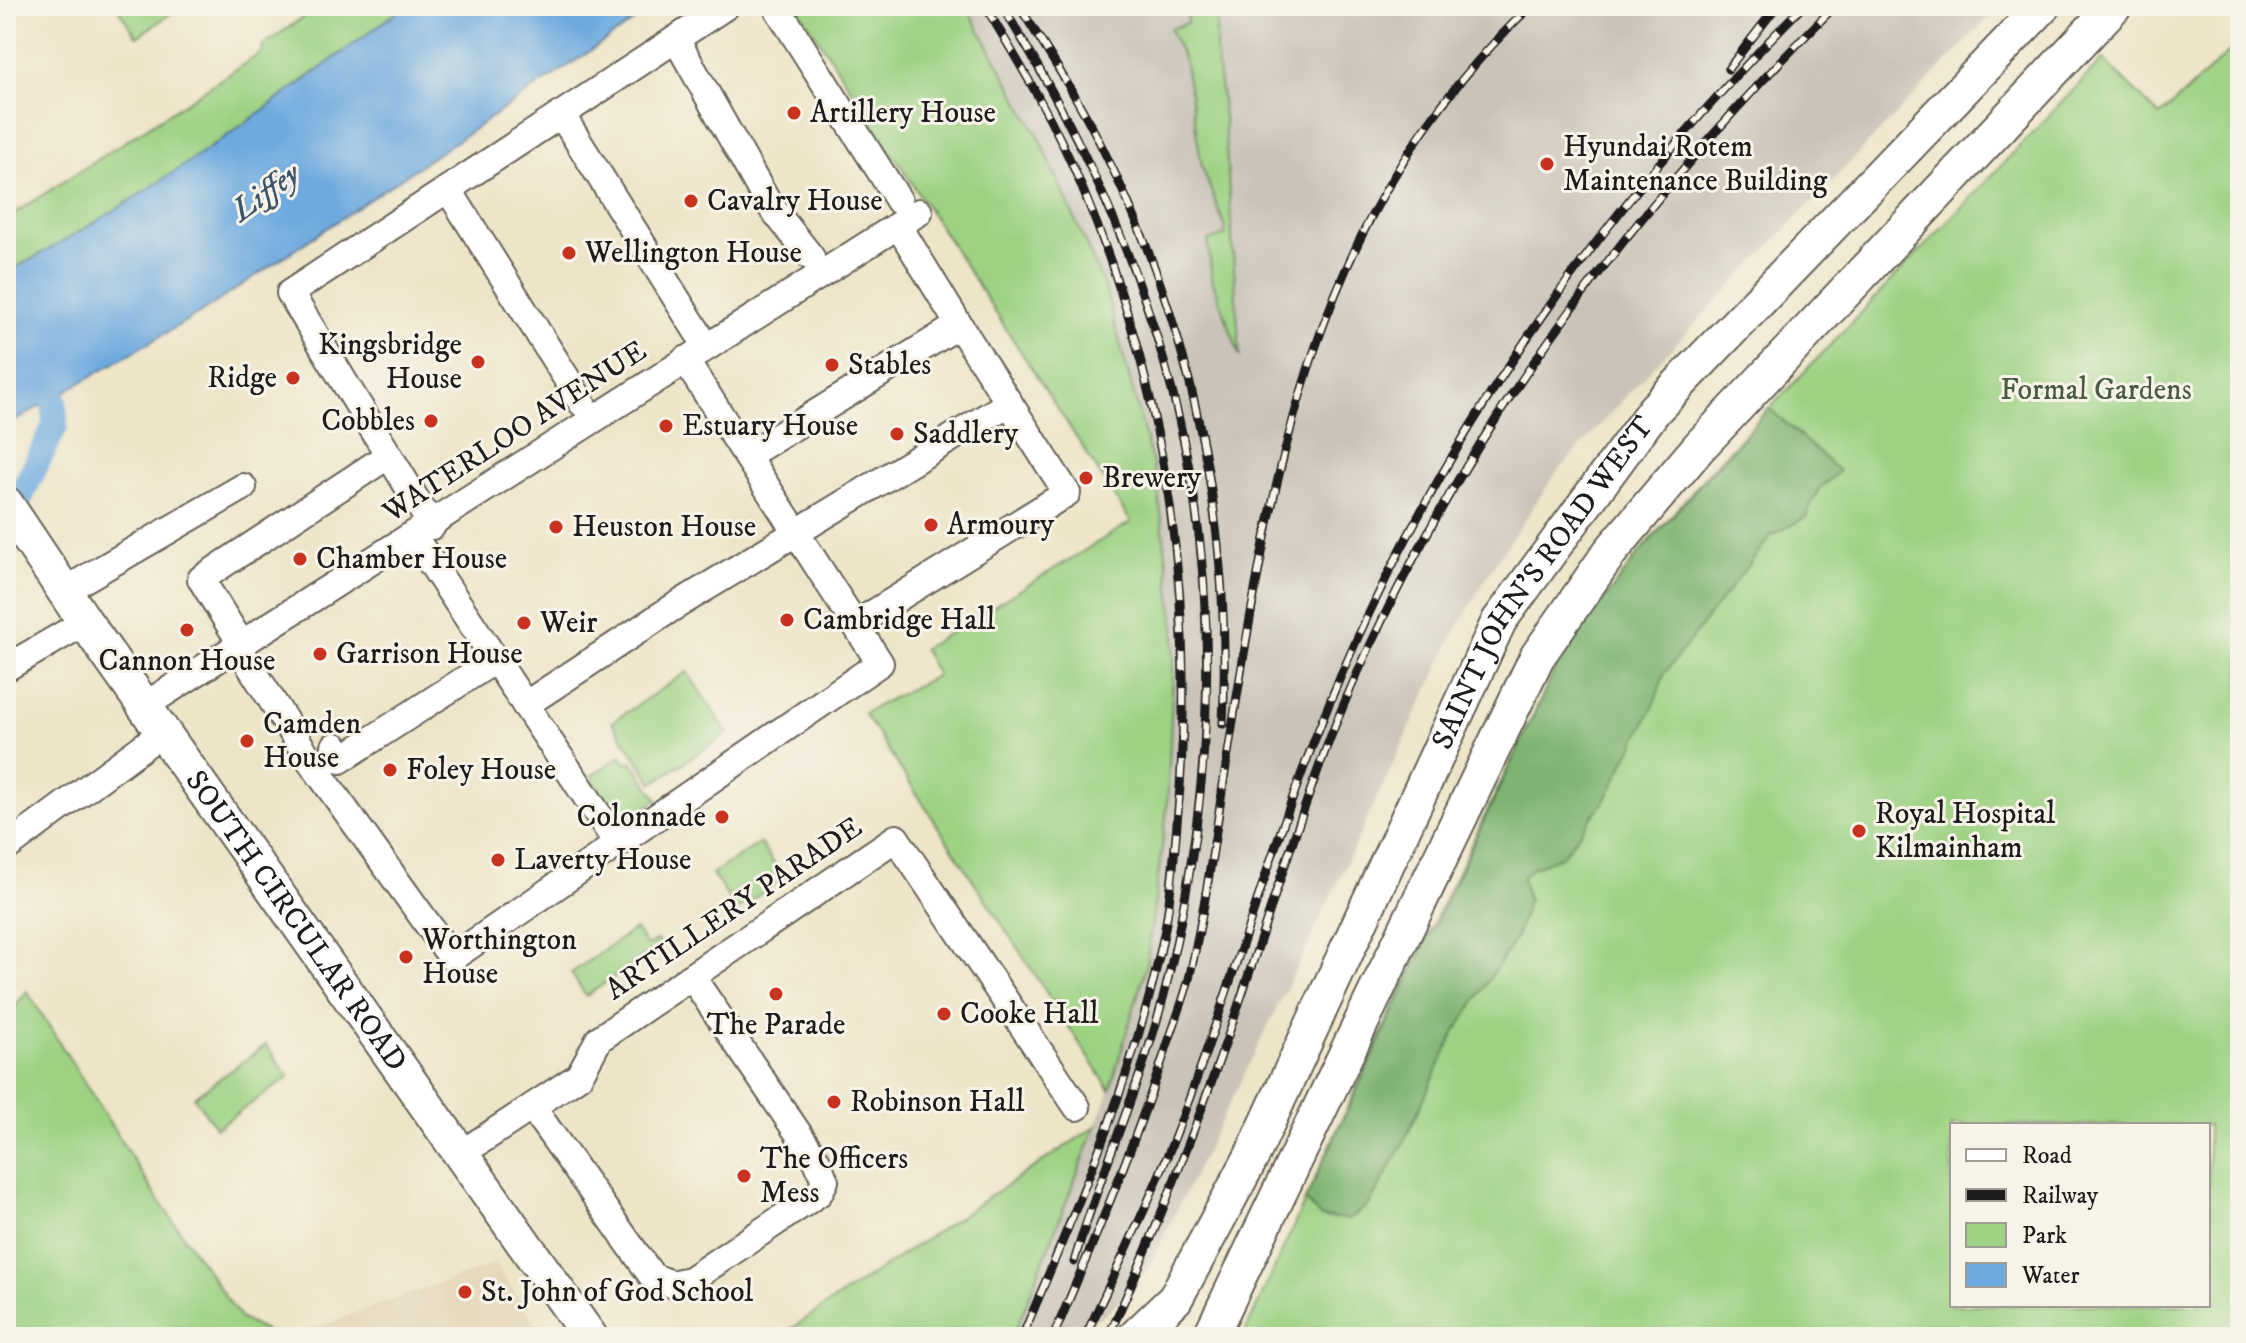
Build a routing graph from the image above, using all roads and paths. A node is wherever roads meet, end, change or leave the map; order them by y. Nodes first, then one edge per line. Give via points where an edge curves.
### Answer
1 (726, 6) edge
2 (776, 6) edge
3 (2043, 6) edge
4 (2114, 6) edge
5 (676, 39) junction
6 (561, 114) junction
7 (448, 189) junction
8 (905, 213) junction
9 (811, 257) dead end
10 (959, 325) junction
11 (698, 333) dead end
12 (685, 360) junction
13 (582, 403) dead end
14 (1009, 403) junction
15 (389, 455) junction
16 (748, 455) junction
17 (243, 487) dead end
18 (11, 512) edge
19 (423, 531) junction
20 (798, 534) junction
21 (64, 591) junction
22 (85, 622) junction
23 (856, 624) junction
24 (240, 646) junction
25 (495, 660) junction
26 (6, 668) edge
27 (525, 705) junction
28 (154, 719) junction
29 (335, 746) dead end
30 (617, 843) junction
31 (6, 848) edge
32 (692, 977) junction
33 (532, 1107) junction
34 (1077, 1107) dead end
35 (462, 1153) junction
36 (590, 1337) edge
37 (1135, 1337) edge
38 (1210, 1337) edge

1 - 5 street
2 - 8 street
3 - 37 main road, SAINT JOHN'S ROAD WEST via 1654,410 1499,621 1239,1181 1175,1299
4 - 38 main road, SAINT JOHN'S ROAD WEST via 1699,447 1610,552 1545,645
5 - 6 street
5 - 9 street via 768,203
6 - 7 street
6 - 11 street
7 - 13 street
7 - 15 street via 290,293
8 - 10 street
8 - 12 street, WATERLOO AVENUE
10 - 14 street
10 - 16 street
12 - 16 street
12 - 19 street, WATERLOO AVENUE
14 - 20 street
14 - 23 street via 1067,493
15 - 19 street
15 - 24 street via 201,579
16 - 20 street
17 - 21 street
18 - 21 main road, SOUTH CIRCULAR ROAD
19 - 24 street, WATERLOO AVENUE
19 - 25 street
20 - 23 street
20 - 27 street via 669,610
21 - 22 main road, SOUTH CIRCULAR ROAD
22 - 26 street
22 - 28 main road, SOUTH CIRCULAR ROAD
23 - 30 street via 880,663
24 - 28 street, WATERLOO AVENUE
24 - 30 street via 311,762 452,958
25 - 27 street
25 - 29 street via 340,760
27 - 30 street
28 - 31 street, WATERLOO AVENUE
28 - 35 main road, SOUTH CIRCULAR ROAD
32 - 33 street, ARTILLERY PARADE via 599,1039 579,1076
32 - 33 street via 817,1161 825,1181 819,1193 690,1280 671,1284 652,1276
32 - 34 street, ARTILLERY PARADE via 896,838
33 - 35 street, ARTILLERY PARADE
35 - 36 main road, SOUTH CIRCULAR ROAD

